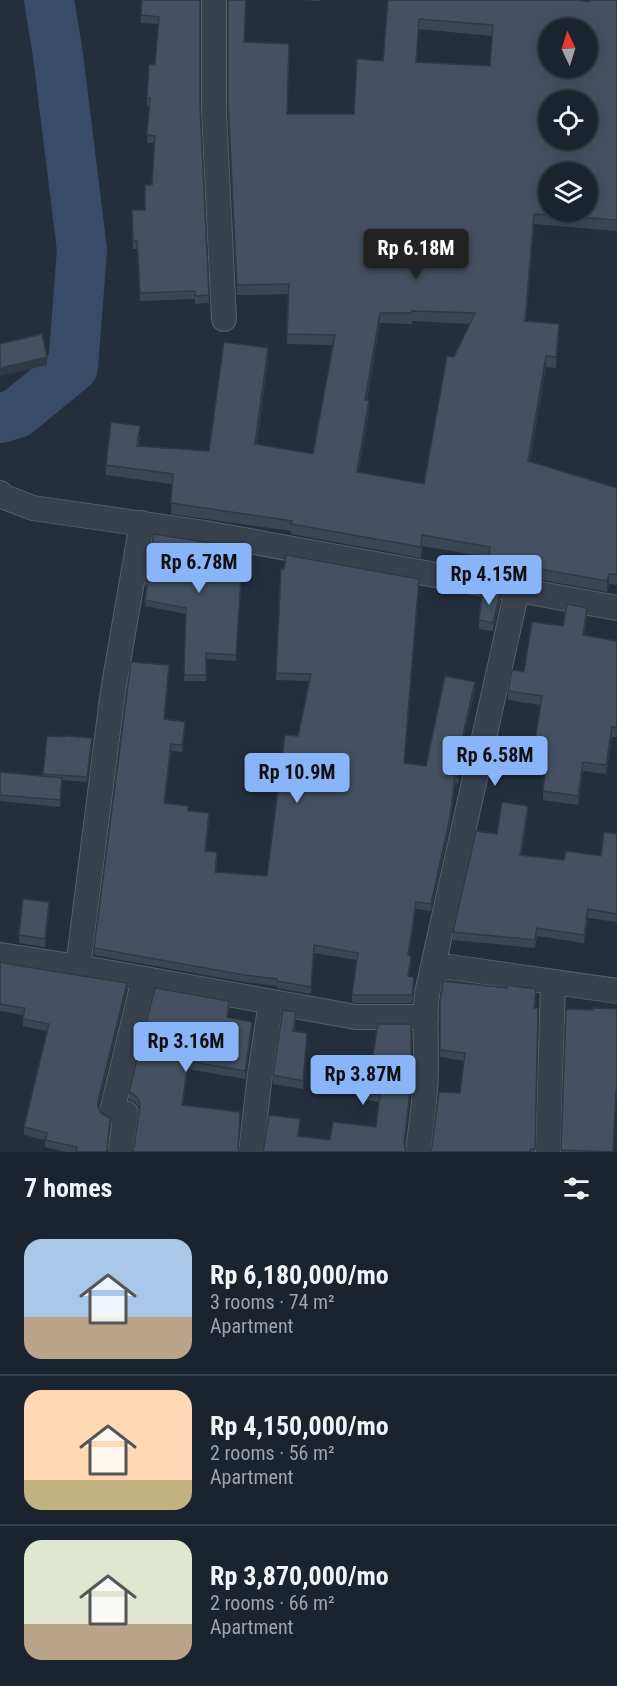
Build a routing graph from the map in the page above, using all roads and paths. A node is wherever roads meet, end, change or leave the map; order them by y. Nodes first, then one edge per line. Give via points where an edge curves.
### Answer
1 (214, 0) edge
2 (224, 319) dead end
3 (0, 493) edge
4 (142, 523) junction
5 (517, 590) junction
6 (617, 608) edge
7 (0, 955) edge
8 (78, 966) junction
9 (431, 975) junction
10 (144, 979) junction
11 (553, 983) junction
12 (617, 991) edge
13 (271, 1002) junction
14 (426, 1017) junction
15 (120, 1152) edge
16 (251, 1152) edge
17 (418, 1152) edge
18 (548, 1152) edge

1 - 2 street via 214,112
3 - 4 street via 33,508
4 - 5 street
4 - 8 street via 113,691
5 - 6 street
5 - 9 street
7 - 8 street
8 - 10 street
9 - 11 street via 438,968 450,967
9 - 14 street
10 - 13 street
10 - 15 street via 112,1111 126,1113
11 - 12 street
11 - 18 street
13 - 14 street via 356,1017
13 - 16 street
14 - 17 street via 426,1072

